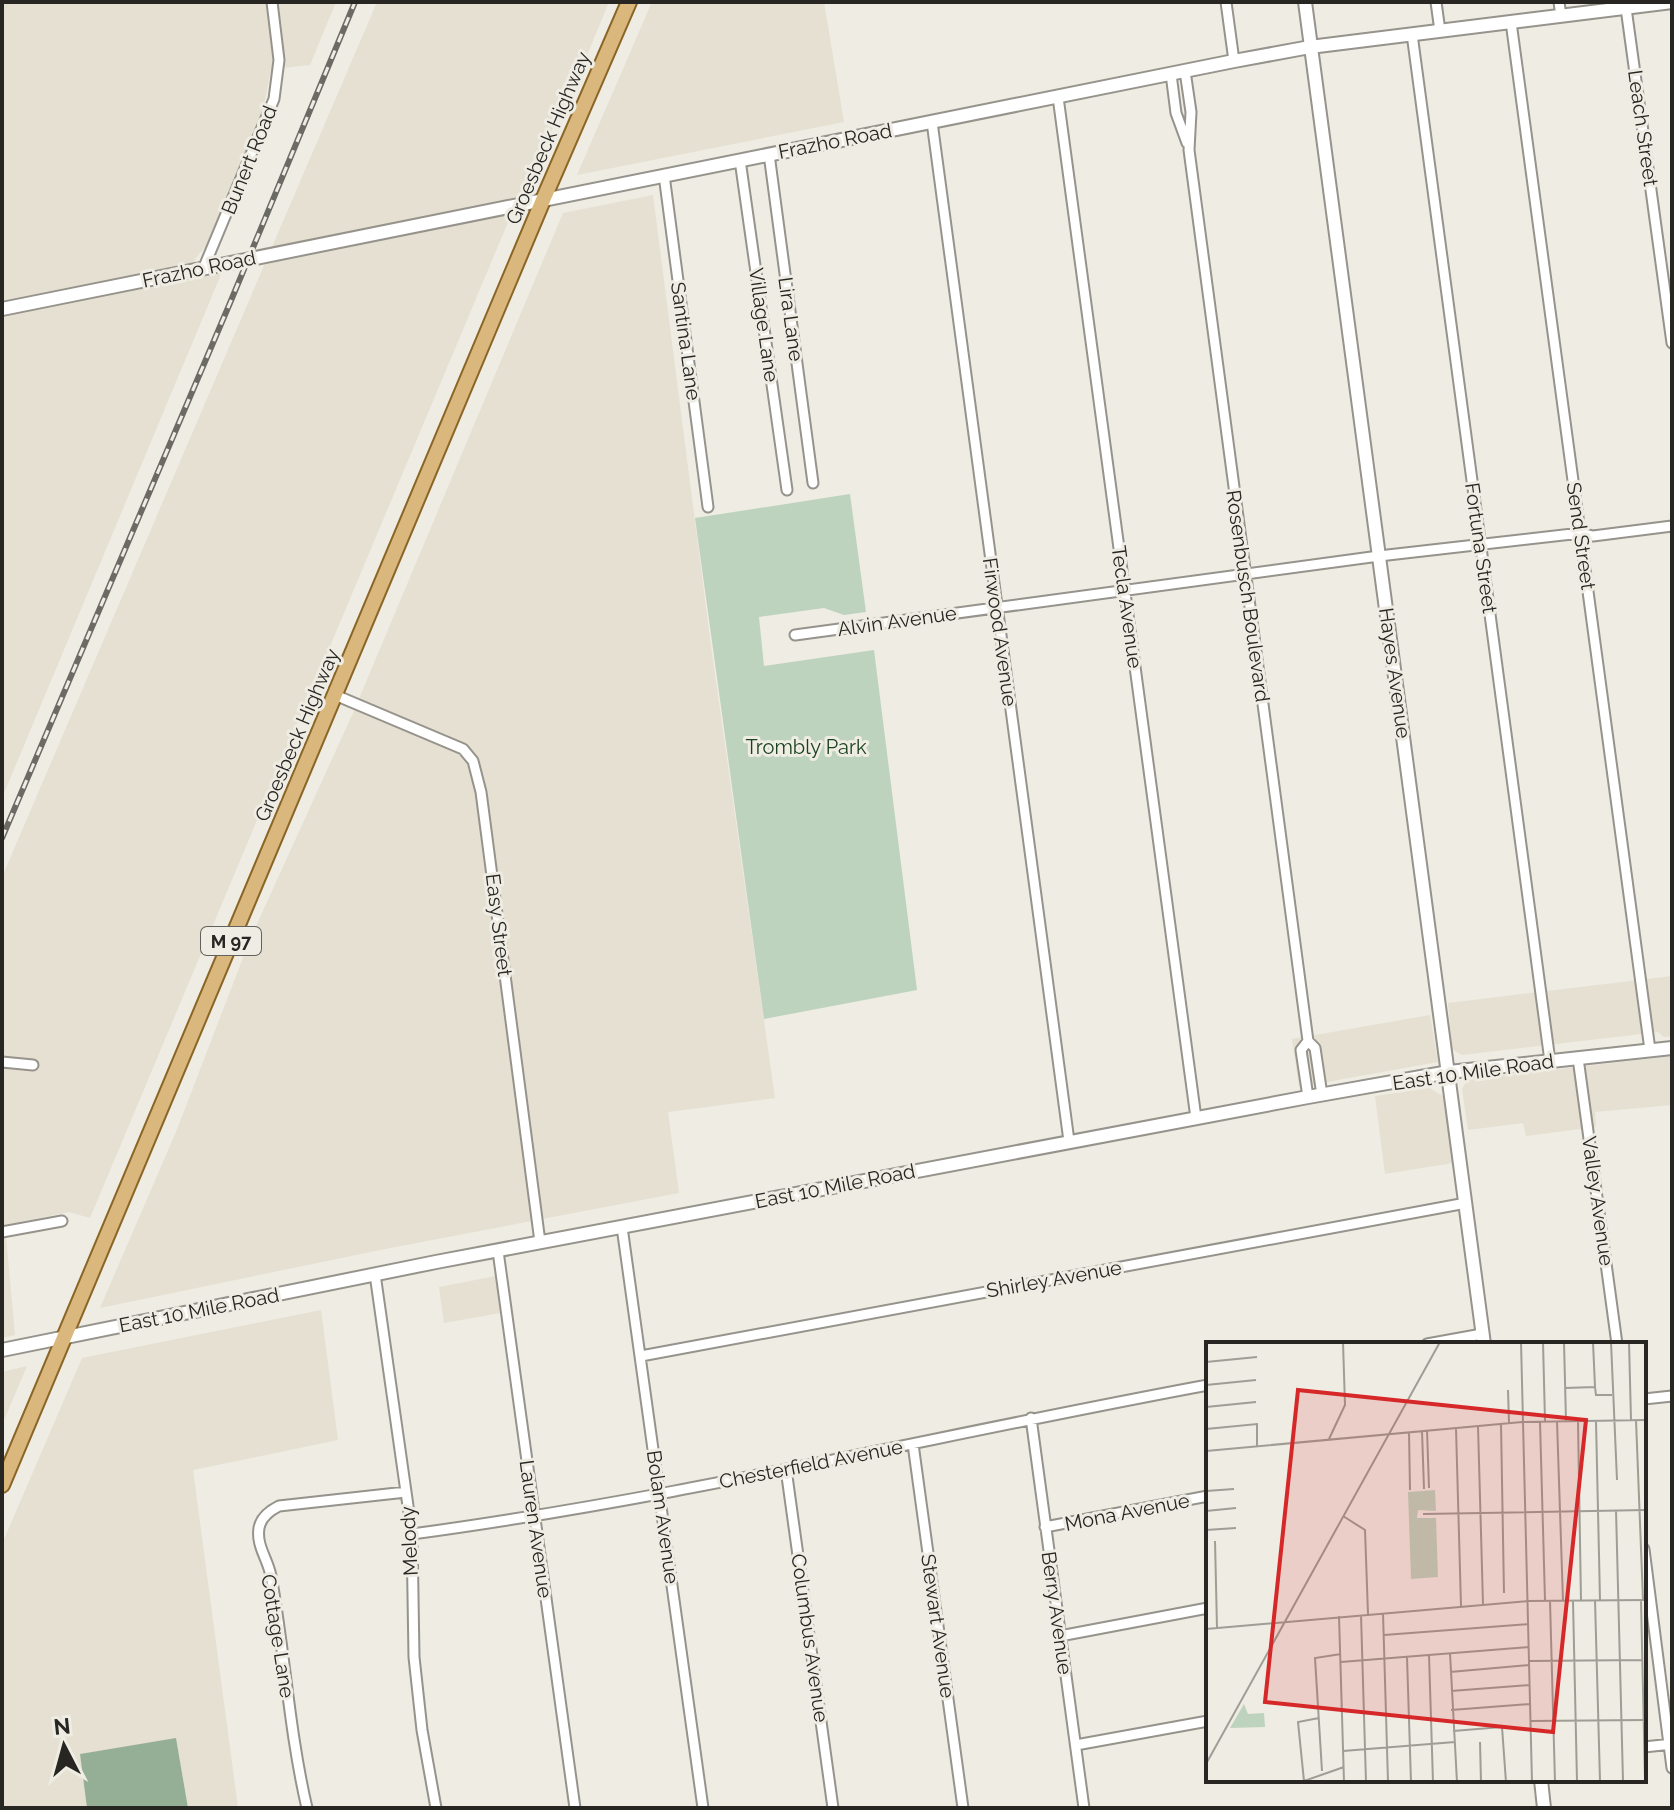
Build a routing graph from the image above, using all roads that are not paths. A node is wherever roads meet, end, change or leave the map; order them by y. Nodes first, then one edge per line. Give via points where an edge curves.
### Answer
1 (272, 2) edge
2 (629, 2) edge
3 (1226, 2) edge
4 (1305, 2) edge
5 (1436, 2) edge
6 (1559, 2) edge
7 (1672, 2) edge
8 (1626, 8) junction
9 (1561, 16) junction
10 (1511, 22) junction
11 (1440, 31) junction
12 (1412, 34) junction
13 (1310, 47) junction
14 (1234, 61) junction
15 (1185, 71) junction
16 (1171, 74) junction
17 (1058, 97) junction
18 (932, 122) junction
19 (1189, 150) junction
20 (769, 154) junction
21 (740, 160) junction
22 (664, 175) junction
23 (543, 200) junction
24 (204, 267) junction
25 (2, 309) edge
26 (1672, 343) edge
27 (813, 483) dead end
28 (787, 490) dead end
29 (708, 507) dead end
30 (1672, 526) edge
31 (1581, 533) junction
32 (1481, 544) junction
33 (1379, 556) junction
34 (1245, 574) junction
35 (1125, 591) junction
36 (996, 608) junction
37 (795, 635) dead end
38 (335, 695) junction
39 (1308, 1041) junction
40 (1672, 1048) edge
41 (1650, 1050) junction
42 (1578, 1058) junction
43 (1550, 1061) junction
44 (2, 1062) edge
45 (33, 1065) dead end
46 (1449, 1072) junction
47 (1322, 1095) junction
48 (1308, 1097) junction
49 (1196, 1118) junction
50 (1069, 1141) junction
51 (1466, 1203) junction
52 (62, 1221) dead end
53 (622, 1227) junction
54 (2, 1232) edge
55 (540, 1242) junction
56 (498, 1251) junction
57 (375, 1274) junction
58 (66, 1337) junction
59 (1483, 1339) edge
60 (1449, 1342) edge
61 (1617, 1342) edge
62 (2, 1350) edge
63 (641, 1356) junction
64 (1206, 1385) edge
65 (1672, 1396) edge
66 (1646, 1399) edge
67 (1031, 1418) junction
68 (913, 1444) junction
69 (786, 1469) junction
70 (2, 1485) edge
71 (406, 1492) junction
72 (659, 1493) junction
73 (1206, 1496) edge
74 (534, 1514) junction
75 (1045, 1527) junction
76 (412, 1534) junction
77 (1646, 1564) edge
78 (1206, 1608) edge
79 (1060, 1636) junction
80 (1206, 1721) edge
81 (1670, 1744) edge
82 (1076, 1745) junction
83 (1646, 1747) edge
84 (1672, 1768) edge
85 (1541, 1782) edge
86 (307, 1808) edge
87 (436, 1808) edge
88 (575, 1808) edge
89 (703, 1808) edge
90 (833, 1808) edge
91 (963, 1808) edge
92 (1084, 1808) edge
93 (1544, 1808) edge

1 - 24 street, Bunert Road via 279,60 274,99
2 - 23 main road, Groesbeck Highway / M 97
3 - 14 street
4 - 13 street, Hayes Avenue
5 - 11 street
6 - 9 street
7 - 8 street, Frazho Road
8 - 9 street, Frazho Road
8 - 26 street, Leach Street
9 - 10 street, Frazho Road
10 - 11 street, Frazho Road
10 - 31 street, Send Street
11 - 12 street, Frazho Road
12 - 13 street, Frazho Road
12 - 32 street, Fortuna Street
13 - 14 street, Frazho Road
13 - 33 street, Hayes Avenue
14 - 15 street, Frazho Road
15 - 16 street, Frazho Road
15 - 19 street, Rosenbusch Boulevard
16 - 17 street, Frazho Road
16 - 19 street, Rosenbusch Boulevard via 1176,113
17 - 18 street, Frazho Road
17 - 35 street, Tecla Avenue
18 - 20 street, Frazho Road
18 - 36 street, Firwood Avenue
19 - 34 street, Rosenbusch Boulevard
20 - 21 street, Frazho Road
20 - 27 street, Lira Lane
21 - 22 street, Frazho Road
21 - 28 street, Village Lane
22 - 23 street, Frazho Road
22 - 29 street, Santina Lane
23 - 24 street, Frazho Road
23 - 38 main road, Groesbeck Highway / M 97
24 - 25 street, Frazho Road
30 - 31 street, Alvin Avenue
31 - 32 street, Alvin Avenue
31 - 41 street, Send Street
32 - 33 street, Alvin Avenue
32 - 43 street, Fortuna Street
33 - 34 street, Alvin Avenue
33 - 46 street, Hayes Avenue
34 - 35 street, Alvin Avenue
34 - 39 street, Rosenbusch Boulevard
35 - 36 street, Alvin Avenue
35 - 49 street, Tecla Avenue
36 - 37 street, Alvin Avenue
36 - 50 street, Firwood Avenue
38 - 55 street, Easy Street via 463,749 473,761
38 - 58 main road, Groesbeck Highway / M 97
39 - 47 street, Rosenbusch Boulevard via 1315,1048
39 - 48 street, Rosenbusch Boulevard via 1301,1050
40 - 41 street, East 10 Mile Road
41 - 42 street, East 10 Mile Road
42 - 43 street, East 10 Mile Road
42 - 61 street, Valley Avenue
43 - 46 street, East 10 Mile Road
44 - 45 street
46 - 47 street, East 10 Mile Road
46 - 51 street, Hayes Avenue
47 - 48 street, East 10 Mile Road
48 - 49 street, East 10 Mile Road
49 - 50 street, East 10 Mile Road
50 - 53 street, East 10 Mile Road
51 - 59 street, Hayes Avenue
51 - 63 street, Shirley Avenue
52 - 54 street
53 - 55 street, East 10 Mile Road
53 - 63 street, Bolam Avenue
55 - 56 street, East 10 Mile Road
56 - 57 street, East 10 Mile Road
56 - 74 street, Lauren Avenue
57 - 58 street, East 10 Mile Road
57 - 71 street, Melody
58 - 62 street, East 10 Mile Road
58 - 70 main road, Groesbeck Highway / M 97
59 - 60 street
63 - 72 street, Bolam Avenue
64 - 67 street, Chesterfield Avenue
65 - 66 street
67 - 68 street, Chesterfield Avenue
67 - 75 street, Berry Avenue
68 - 69 street, Chesterfield Avenue
68 - 91 street, Stewart Avenue
69 - 72 street, Chesterfield Avenue
69 - 90 street, Columbus Avenue
71 - 76 street, Melody
71 - 86 street, Cottage Lane via 279,1506 268,1511 259,1527
72 - 74 street, Chesterfield Avenue
72 - 89 street, Bolam Avenue
73 - 75 street, Mona Avenue
74 - 76 street, Chesterfield Avenue
74 - 88 street, Lauren Avenue
75 - 79 street, Berry Avenue
76 - 87 street, Melody via 414,1657
77 - 81 street
78 - 79 street
79 - 82 street, Berry Avenue
80 - 82 street
81 - 83 street
81 - 84 street
82 - 92 street, Berry Avenue
85 - 93 street

